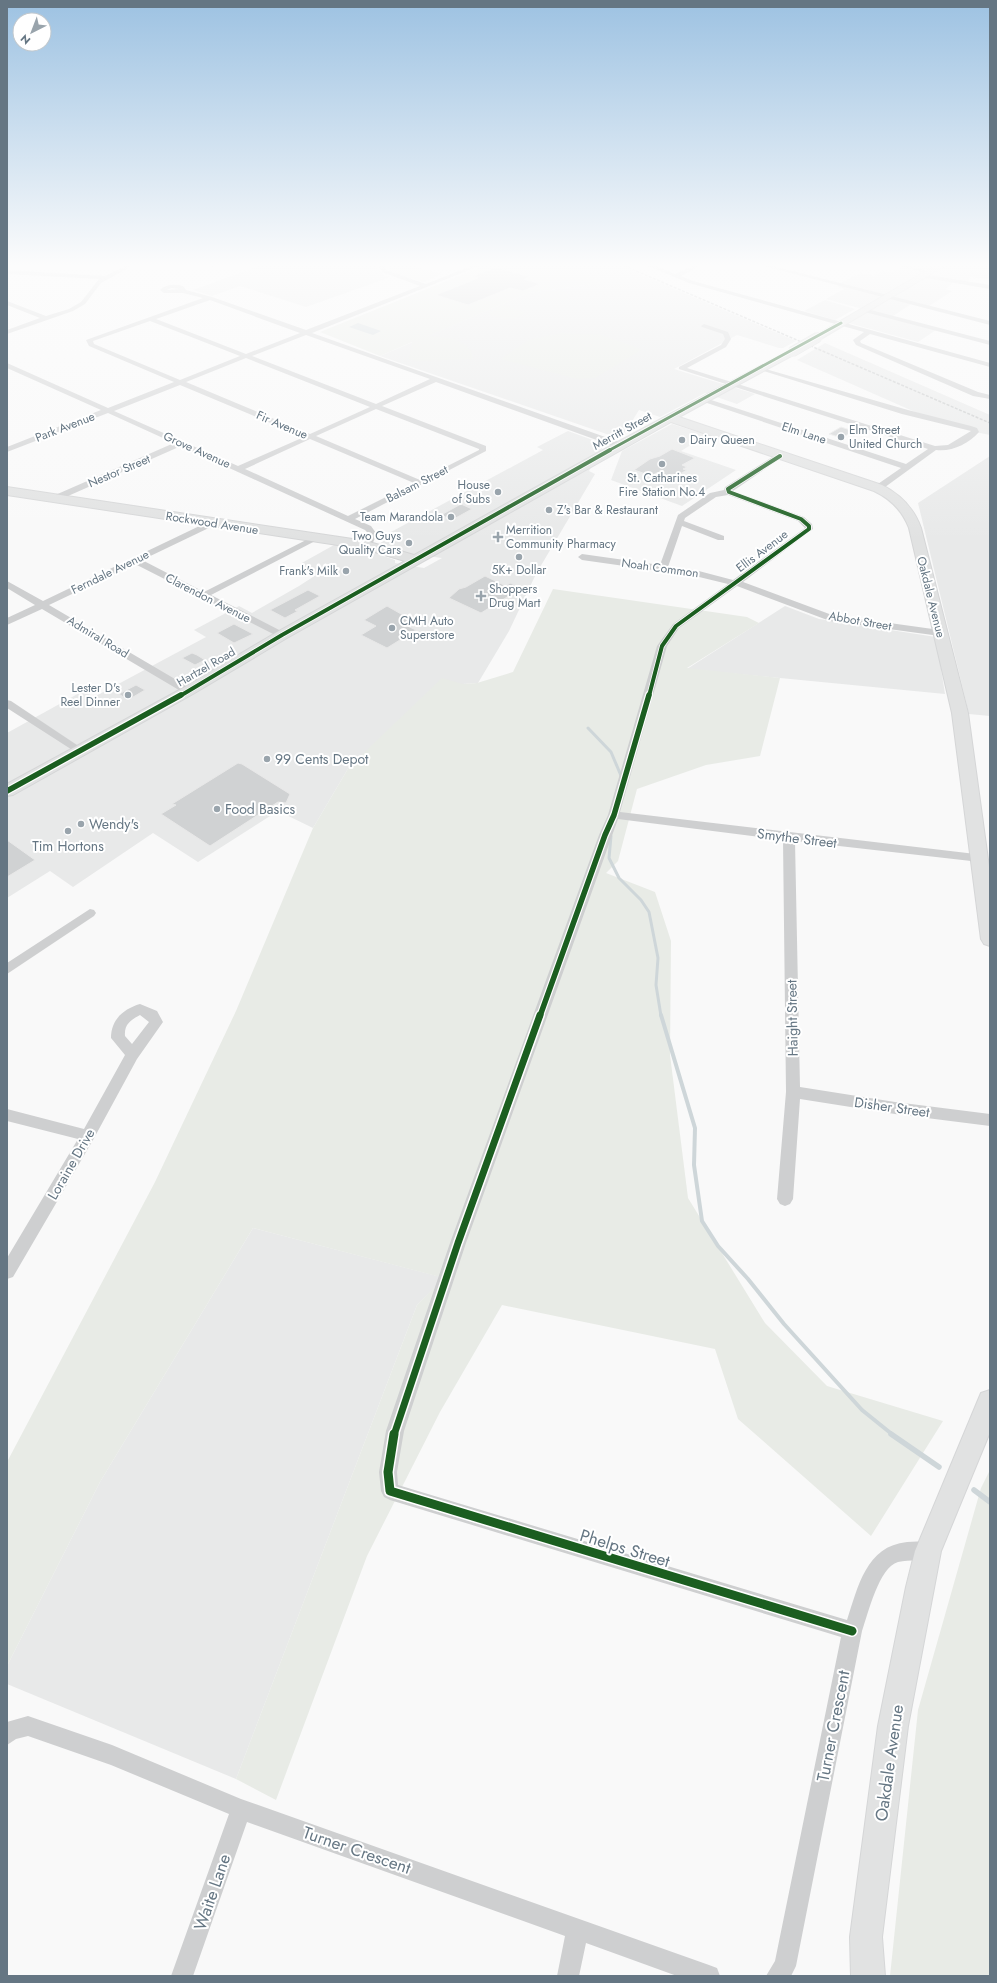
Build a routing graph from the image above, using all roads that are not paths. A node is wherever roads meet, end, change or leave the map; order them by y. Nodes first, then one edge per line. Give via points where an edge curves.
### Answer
1 (118, 357) edge
2 (245, 357) edge
3 (247, 357) edge
4 (374, 357) edge
5 (703, 357) edge
6 (783, 357) edge
7 (888, 357) edge
8 (959, 357) edge
9 (990, 365) edge
10 (9, 367) edge
11 (760, 369) junction
12 (436, 379) junction
13 (180, 382) junction
14 (732, 384) junction
15 (990, 397) edge
16 (702, 400) junction
17 (377, 406) junction
18 (109, 410) junction
19 (670, 418) junction
20 (311, 437) junction
21 (182, 444) junction
22 (619, 446) junction
23 (934, 448) junction
24 (7, 450) edge
25 (780, 456) junction
26 (907, 467) junction
27 (239, 469) junction
28 (419, 482) junction
29 (878, 488) junction
30 (7, 491) edge
31 (729, 492) junction
32 (56, 498) junction
33 (349, 519) junction
34 (679, 522) junction
35 (212, 523) junction
36 (721, 538) dead end
37 (315, 539) junction
38 (366, 545) junction
39 (582, 557) dead end
40 (135, 560) junction
41 (416, 560) junction
42 (663, 568) junction
43 (737, 583) junction
44 (7, 584) edge
45 (202, 596) junction
46 (43, 605) junction
47 (7, 622) edge
48 (940, 634) junction
49 (282, 635) junction
50 (188, 691) junction
51 (7, 703) edge
52 (81, 750) junction
53 (7, 792) edge
54 (614, 815) junction
55 (789, 837) junction
56 (980, 858) junction
57 (90, 914) dead end
58 (990, 939) edge
59 (7, 969) edge
60 (132, 1055) dead end
61 (793, 1092) junction
62 (7, 1115) edge
63 (990, 1120) edge
64 (88, 1136) junction
65 (785, 1199) dead end
66 (7, 1272) edge
67 (990, 1402) edge
68 (928, 1551) junction
69 (852, 1631) junction
70 (7, 1735) edge
71 (241, 1809) junction
72 (578, 1928) junction
73 (182, 1976) edge
74 (568, 1976) edge
75 (709, 1976) edge
76 (777, 1976) edge
77 (868, 1976) edge

1 - 13 street, Fir Avenue
2 - 13 street, Park Avenue
3 - 17 street
4 - 12 street
5 - 14 street via 681,368
6 - 11 street, Merritt Street, bridge
7 - 15 street via 976,394
8 - 9 street
10 - 18 street, Grove Avenue
11 - 14 street, Merritt Street
11 - 23 street via 975,432 952,448
12 - 17 street
12 - 22 street
13 - 18 street, Park Avenue
13 - 20 street, Fir Avenue
14 - 16 street, Merritt Street
14 - 23 street
16 - 19 street, Merritt Street
16 - 26 street, Elm Lane
17 - 20 street
17 - 28 street, Balsam Street via 483,448 482,451
18 - 21 street, Grove Avenue
18 - 24 street, Park Avenue
19 - 22 street, Merritt Street
19 - 25 street, Oakdale Avenue
20 - 27 street
20 - 28 street, Fir Avenue
21 - 27 street, Grove Avenue
21 - 32 street, Nestor Street
22 - 41 street, Merritt Street
23 - 26 street
25 - 29 street, Oakdale Avenue
25 - 31 street via 733,484 728,489
26 - 29 street
27 - 33 street, Grove Avenue
28 - 33 street, Balsam Street
29 - 48 street, Oakdale Avenue via 897,499 909,512
30 - 32 street, Rockwood Avenue
31 - 34 street via 713,495 681,517
31 - 43 street, Ellis Avenue via 801,519 809,526 804,534
32 - 35 street, Rockwood Avenue
33 - 38 street, Grove Avenue via 368,528 372,533
34 - 36 street
34 - 42 street
35 - 37 street, Rockwood Avenue
35 - 40 street, Ferndale Avenue
37 - 38 street, Rockwood Avenue
37 - 45 street
38 - 41 street, Rockwood Avenue
39 - 42 street, Noah Common
40 - 45 street, Clarendon Avenue
40 - 46 street, Ferndale Avenue
41 - 49 street, Hartzel Road
42 - 43 street, Noah Common
43 - 48 street, Abbot Street via 830,618
43 - 54 street via 676,626 662,646
44 - 46 street, Admiral Road
45 - 49 street, Clarendon Avenue
46 - 47 street, Ferndale Avenue
46 - 50 street, Admiral Road
48 - 56 street, Oakdale Avenue via 960,713
49 - 50 street, Hartzel Road
50 - 52 street, Hartzel Road
51 - 52 street
52 - 53 street, Hartzel Road
54 - 55 street, Smythe Street
54 - 69 street, Phelps Street via 604,835 458,1243 395,1431 388,1472 390,1491
55 - 56 street, Smythe Street
55 - 61 street, Haight Street
56 - 58 street, Oakdale Avenue
57 - 59 street
60 - 64 street, Loraine Drive
61 - 63 street, Disher Street
61 - 65 street, Haight Street
62 - 64 street
64 - 66 street, Loraine Drive
67 - 68 street
68 - 69 street, Turner Crescent via 902,1552 885,1558 872,1580
68 - 77 street, Oakdale Avenue via 893,1726 866,1936
69 - 76 street, Turner Crescent via 785,1966
70 - 71 street, Turner Crescent via 28,1726 112,1755
71 - 72 street, Turner Crescent
71 - 73 street, Waite Lane
72 - 74 street
72 - 75 street, Turner Crescent

